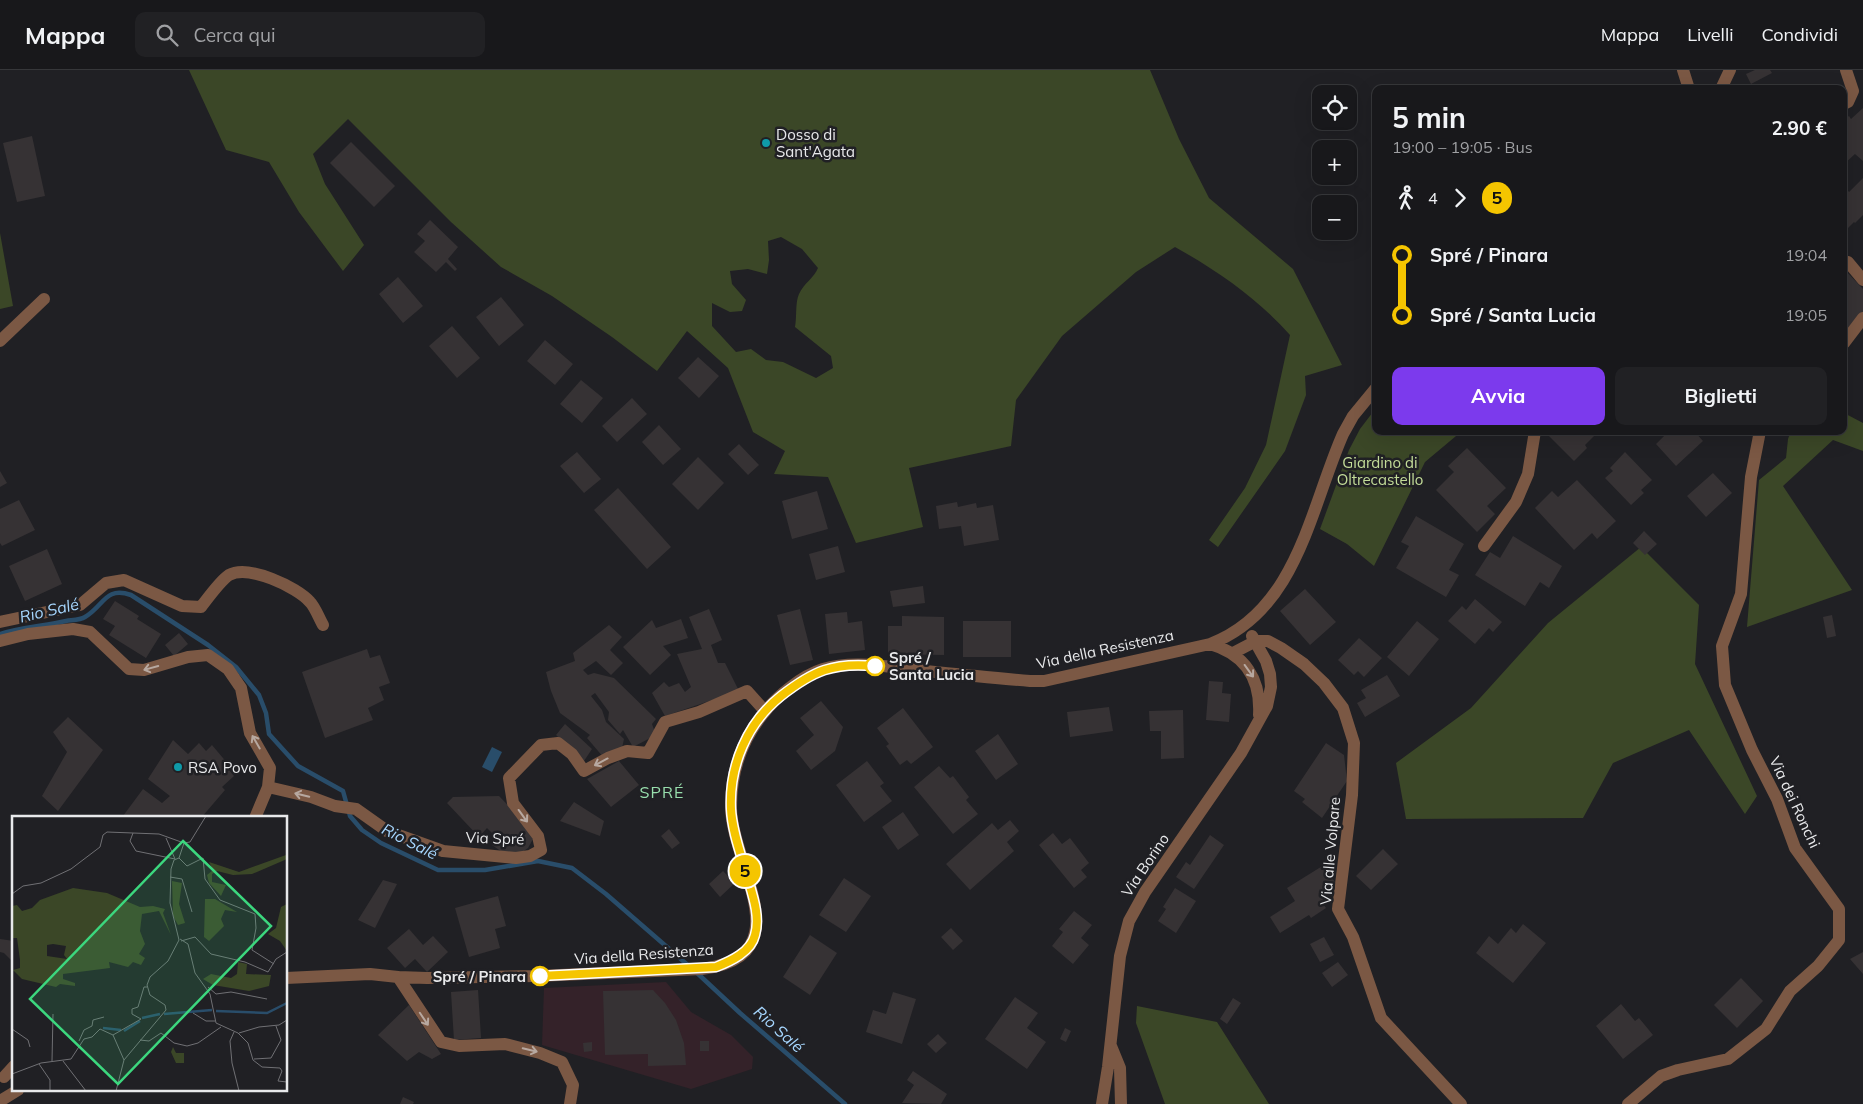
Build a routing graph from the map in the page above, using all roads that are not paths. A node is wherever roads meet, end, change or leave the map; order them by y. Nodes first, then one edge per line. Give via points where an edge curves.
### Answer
1 (1683, 70) edge
2 (1730, 70) edge
3 (1846, 70) edge
4 (1688, 85) edge
5 (1723, 85) edge
6 (1858, 94) edge
7 (1847, 102) edge
8 (1847, 262) edge
9 (1863, 280) edge
10 (44, 299) dead end
11 (1863, 318) edge
12 (1847, 339) edge
13 (0, 341) edge
14 (1372, 393) edge
15 (1534, 435) edge
16 (1759, 435) edge
17 (1484, 546) dead end
18 (0, 622) edge
19 (323, 625) dead end
20 (1244, 626) junction
21 (0, 641) edge
22 (1256, 641) junction
23 (1210, 644) junction
24 (1233, 653) junction
25 (765, 711) junction
26 (1258, 724) junction
27 (268, 787) junction
28 (256, 816) edge
29 (288, 978) edge
30 (398, 978) junction
31 (1111, 1044) junction
32 (12, 1068) edge
33 (4, 1077) dead end
34 (15, 1092) edge
35 (0, 1101) edge
36 (570, 1104) edge
37 (1102, 1104) edge
38 (1122, 1104) edge
39 (1461, 1104) edge
40 (1628, 1104) edge

1 - 4 street
2 - 5 street
3 - 6 street
6 - 7 street
8 - 9 street
10 - 13 street
11 - 12 street
14 - 20 street, Via della Resistenza via 1343,434 1291,569 1270,601
15 - 17 street via 1528,474 1516,502
16 - 40 street, Via dei Ronchi via 1751,477 1741,594 1722,646 1725,685 1777,799 1795,848 1839,909 1839,940 1818,966 1790,991 1766,1029 1728,1059 1661,1076
18 - 19 street via 80,605 106,582 124,580 182,606 201,607 230,575 245,572 271,577 298,593 310,602
20 - 22 street, Via Borino
20 - 23 street, Via della Resistenza
27 -> 21 street via 270,768 250,733 241,688 228,669 208,656 188,657 144,670 129,669 90,632 73,629
22 - 24 street
22 - 26 street, Via Borino via 1266,661 1271,687 1267,706
22 - 39 street, Via alle Volpare via 1268,641 1304,664 1343,708 1354,744 1350,823 1338,909 1353,937 1382,1018
23 - 24 street, Via Borino
23 - 25 street, Via della Resistenza via 1044,681 872,665 821,664
24 -> 26 street, Via Borino via 1254,678 1260,701
25 -> 27 street, Via Spré via 747,691 699,712 665,722 648,753 627,751 584,771 572,754 558,743 540,745 509,778 513,803 538,836 541,850 530,856 516,858 442,851 387,831 356,810
25 - 30 street, Via della Resistenza via 742,746 734,776 731,809 757,923 750,945 738,957 716,967 702,969
26 - 31 street, Via Borino via 1222,783 1145,892 1129,921 1120,956
27 - 28 street
29 - 30 street, Via della Resistenza via 370,974
30 -> 36 street via 441,1042 459,1046 505,1044 562,1062 573,1085
31 - 37 street, Via Borino
31 - 38 street, Via Borino via 1120,1068
32 - 33 street
34 - 35 street

